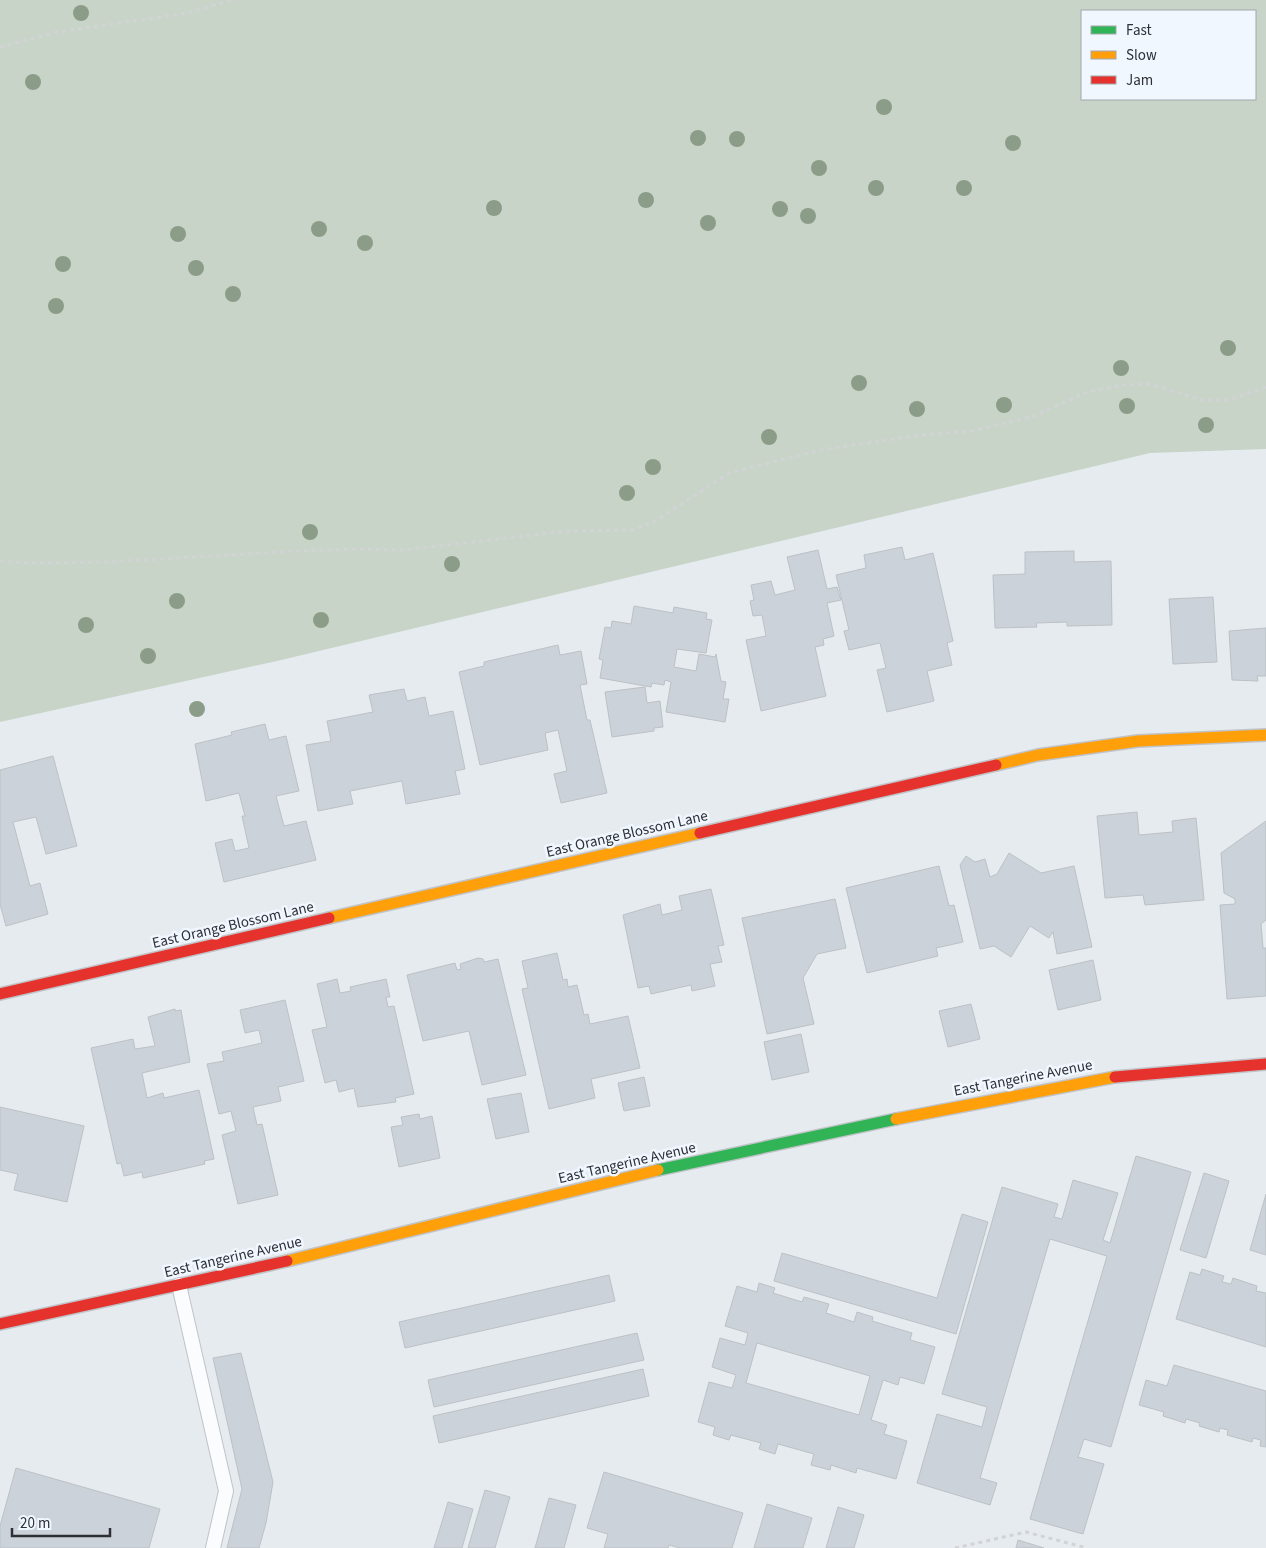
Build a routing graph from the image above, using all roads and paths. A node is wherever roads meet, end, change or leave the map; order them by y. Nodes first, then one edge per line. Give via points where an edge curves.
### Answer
1 (232, 0) edge
2 (0, 47) edge
3 (1266, 387) edge
4 (0, 562) edge
5 (1266, 735) edge
6 (0, 994) edge
7 (1266, 1064) edge
8 (179, 1285) junction
9 (0, 1324) edge
10 (213, 1548) edge
11 (955, 1548) edge
12 (1087, 1548) edge

1 - 2 path via 188,13 57,32
3 - 4 path via 1229,400 1202,400 1150,384 1124,384 1087,392 1034,416 972,431 821,450 730,473 657,520 634,530 568,531 404,550 297,551 106,562
5 - 6 street, East Orange Blossom Lane via 1138,741 1038,755
7 - 8 street, East Tangerine Avenue via 1113,1077 992,1099 608,1181
8 - 9 street, East Tangerine Avenue
8 - 10 lane via 226,1491
11 - 12 path via 1026,1532

